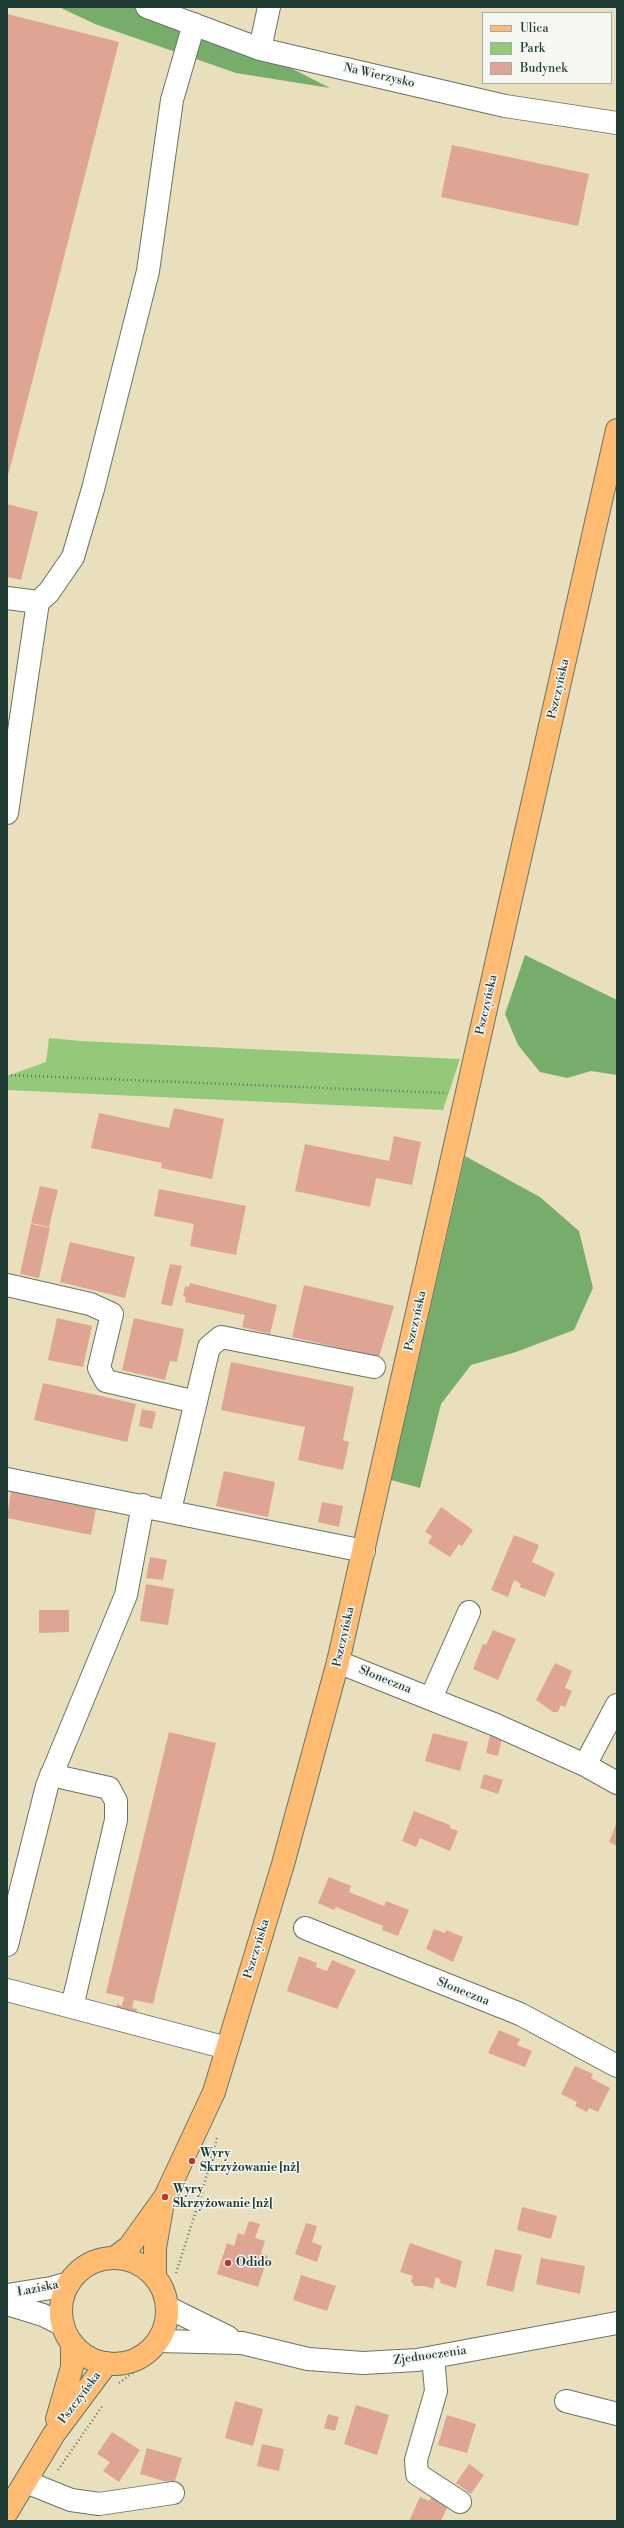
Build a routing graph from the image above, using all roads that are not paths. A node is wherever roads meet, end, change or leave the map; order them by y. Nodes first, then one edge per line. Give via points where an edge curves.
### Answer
1 (147, 7) edge
2 (269, 7) edge
3 (194, 24) junction
4 (260, 49) junction
5 (617, 123) edge
6 (617, 430) edge
7 (7, 598) edge
8 (38, 602) junction
9 (7, 813) edge
10 (7, 1284) edge
11 (374, 1367) dead end
12 (196, 1402) junction
13 (7, 1479) edge
14 (143, 1505) junction
15 (170, 1510) junction
16 (364, 1551) junction
17 (469, 1612) dead end
18 (338, 1662) junction
19 (431, 1698) junction
20 (617, 1706) edge
21 (585, 1765) junction
22 (51, 1774) junction
23 (617, 1783) edge
24 (305, 1928) dead end
25 (7, 1945) edge
26 (7, 1990) edge
27 (72, 2007) junction
28 (227, 2048) junction
29 (617, 2066) edge
30 (165, 2197) junction
31 (114, 2258) junction
32 (155, 2277) junction
33 (69, 2282) junction
34 (7, 2295) edge
35 (7, 2304) edge
36 (167, 2307) junction
37 (617, 2323) edge
38 (68, 2334) junction
39 (158, 2341) junction
40 (242, 2343) junction
41 (433, 2357) junction
42 (107, 2363) junction
43 (566, 2401) dead end
44 (617, 2414) edge
45 (54, 2434) junction
46 (26, 2482) junction
47 (173, 2493) dead end
48 (460, 2502) dead end
49 (7, 2512) edge

1 - 3 street, Na Wierzysko
2 - 4 street
3 - 4 street, Na Wierzysko
3 - 8 street via 172,100 148,271 93,489 73,557 49,592
4 - 5 street, Na Wierzysko via 506,106
6 - 16 main road, Pszczyńska
7 - 8 street
8 - 9 street
10 - 12 street via 90,1304 112,1314 99,1368 106,1381
11 - 12 street via 221,1337 209,1347
12 - 15 street
13 - 14 street
14 - 15 street
14 - 22 street via 126,1595
15 - 16 street
16 - 18 main road, Pszczyńska
17 - 19 street
18 - 19 street, Słoneczna
18 - 28 main road, Pszczyńska via 283,1864
19 - 21 street, Słoneczna
20 - 21 street
21 - 23 street, Słoneczna
22 - 25 street
22 - 27 street via 109,1788 116,1801 116,1820
24 - 29 street, Słoneczna via 520,2014
26 - 27 street
27 - 28 street
28 - 30 main road, Pszczyńska via 214,2092
30 - 31 main road, Pszczyńska via 129,2247
30 - 32 main road, Pszczyńska via 154,2248
31 - 32 main road via 137,2263
31 - 33 main road via 84,2267
32 - 36 main road via 165,2296
33 - 34 street, Łaziska via 51,2288
33 - 38 main road via 61,2310
35 - 38 street, Łaziska via 43,2315
36 - 39 main road via 166,2321
36 - 40 street, Zjednoczenia
37 - 41 street, Zjednoczenia
38 - 42 main road via 94,2359
38 - 45 main road, Pszczyńska via 72,2367
39 - 40 street, Zjednoczenia
39 - 42 main road via 136,2359 122,2363
40 - 41 street, Zjednoczenia via 308,2359 363,2363
41 - 48 street via 436,2391 416,2460 417,2474
42 - 45 main road, Pszczyńska
43 - 44 street
45 - 46 main road, Pszczyńska
46 - 47 street via 71,2500 99,2504
46 - 49 main road, Pszczyńska

